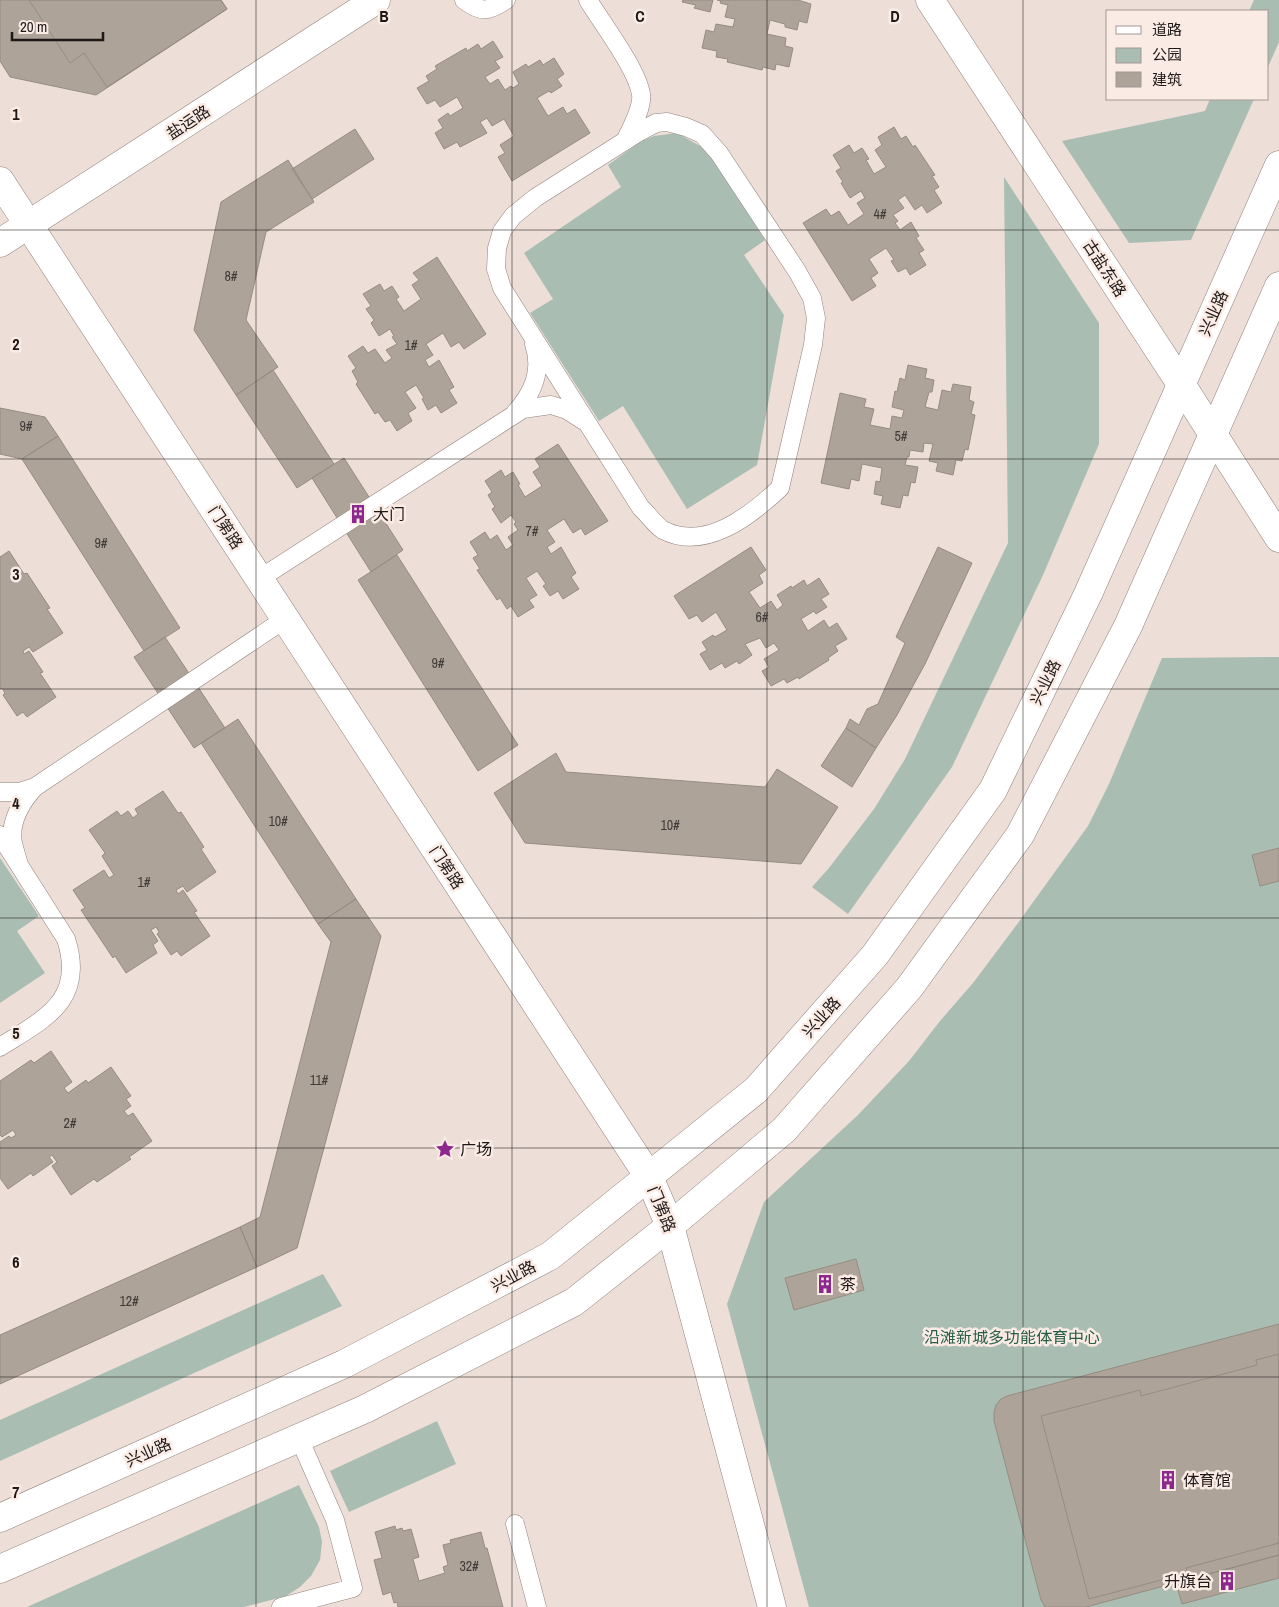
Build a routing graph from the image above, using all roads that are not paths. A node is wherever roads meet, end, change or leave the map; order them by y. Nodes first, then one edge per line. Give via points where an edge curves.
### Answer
1 (376, 0) edge
2 (464, 0) edge
3 (506, 0) edge
4 (588, 0) edge
5 (930, 0) edge
6 (625, 141) junction
7 (1279, 165) edge
8 (0, 181) edge
9 (28, 225) junction
10 (0, 243) edge
11 (1279, 286) edge
12 (531, 334) junction
13 (1181, 384) junction
14 (514, 414) junction
15 (589, 424) junction
16 (1213, 435) junction
17 (1279, 538) edge
18 (259, 579) junction
19 (285, 619) junction
20 (35, 787) junction
21 (0, 792) edge
22 (0, 835) edge
23 (19, 865) junction
24 (0, 1047) edge
25 (649, 1177) junction
26 (670, 1226) junction
27 (299, 1438) junction
28 (0, 1518) edge
29 (515, 1524) dead end
30 (0, 1569) edge
31 (281, 1607) edge
32 (537, 1607) edge
33 (772, 1607) edge

1 - 9 street, 盐运路
2 - 3 lane via 477,9 486,10
4 - 6 lane via 634,75 641,96 636,118
5 - 13 street, 古盐东路
6 - 12 lane via 534,198 513,216 502,231 496,269 502,288
6 - 15 lane via 656,123 667,122 702,134 719,153 812,298 816,318 813,344 780,488 736,523 710,535 678,536 661,529 641,508
7 - 13 street, 兴业路
8 - 9 street, 门第路
9 - 10 street, 盐运路
9 - 18 street, 门第路
11 - 16 street
12 - 14 lane via 537,351 537,376 532,390
12 - 15 lane
13 - 16 street, 古盐东路
13 - 25 street, 兴业路 via 1088,594 993,790 875,955 756,1090
14 - 15 lane via 523,409 551,405 567,410
14 - 18 lane
16 - 17 street, 古盐东路
16 - 26 street via 1128,626 1020,835 909,988 784,1130
18 - 19 street, 门第路
19 - 20 lane
19 - 25 street, 门第路
20 - 21 lane via 19,792
20 - 23 lane via 26,796 14,820 12,838
22 - 23 lane
23 - 24 lane via 66,939 72,956 72,970 69,985 56,1009
25 - 26 street, 门第路
25 - 28 street, 兴业路 via 550,1256 344,1364
26 - 27 street via 574,1302 365,1409
26 - 33 street, 门第路
27 - 30 street
27 - 31 lane via 334,1520 353,1588
29 - 32 lane

